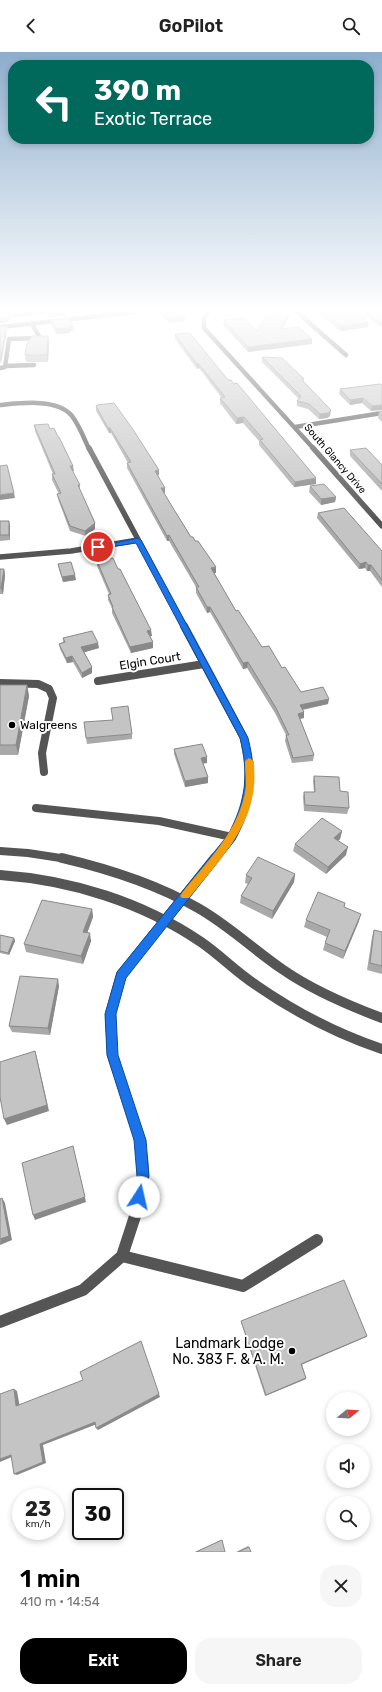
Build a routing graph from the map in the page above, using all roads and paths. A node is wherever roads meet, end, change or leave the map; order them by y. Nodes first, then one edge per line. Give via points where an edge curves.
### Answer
1 (254, 382) edge
2 (0, 405) edge
3 (382, 413) edge
4 (295, 427) junction
5 (382, 526) edge
6 (138, 540) junction
7 (0, 557) edge
8 (204, 664) junction
9 (98, 681) dead end
10 (0, 683) edge
11 (44, 772) dead end
12 (36, 808) dead end
13 (232, 837) junction
14 (0, 851) edge
15 (0, 875) edge
16 (182, 899) junction
17 (164, 922) junction
18 (382, 1018) edge
19 (382, 1049) edge
20 (317, 1240) dead end
21 (122, 1256) junction
22 (0, 1322) edge

1 - 4 street, South Glancy Drive
2 - 6 street via 34,402 51,404 71,415
3 - 4 street
4 - 5 street, South Glancy Drive
6 - 7 street via 71,552
6 - 8 street
8 - 9 street, Elgin Court
8 - 13 street via 244,738 249,759 250,786 242,817
10 - 11 street via 38,684 49,689 53,698 42,753
12 - 13 street via 150,820 200,828
13 - 16 street
14 - 16 street via 85,863 142,882
15 - 17 street via 86,889 144,910
16 - 17 street
16 - 18 street via 221,922 294,977 340,1001
17 - 19 street via 201,942 255,985 306,1016 356,1040
17 - 21 street via 121,976 110,1014 112,1055 140,1140 143,1176 138,1207
20 - 21 street via 243,1286
21 - 22 street via 84,1290

